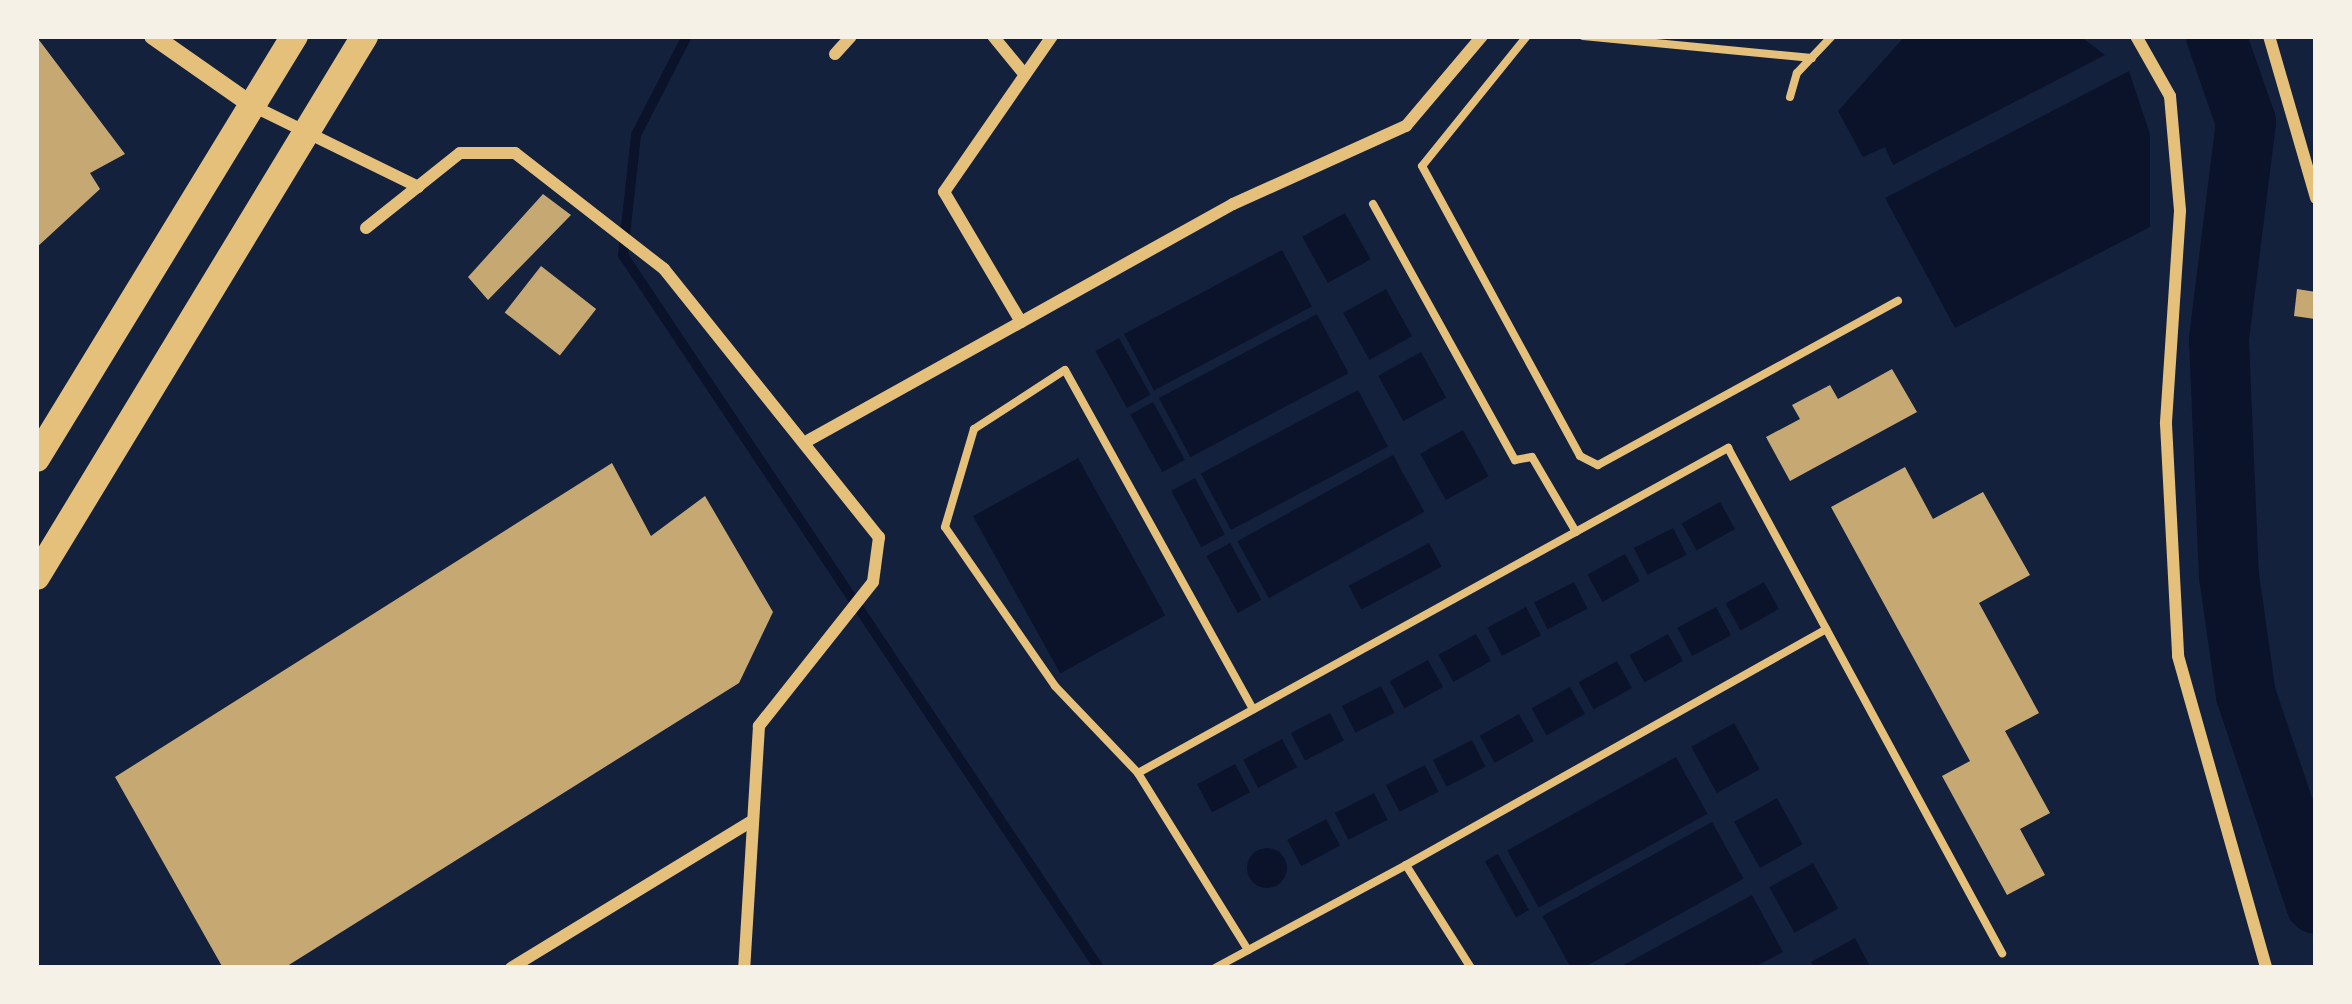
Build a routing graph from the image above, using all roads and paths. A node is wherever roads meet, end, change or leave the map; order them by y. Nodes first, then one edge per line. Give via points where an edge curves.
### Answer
1 (153, 36) edge
2 (294, 36) edge
3 (364, 36) edge
4 (851, 36) edge
5 (993, 36) edge
6 (1052, 36) edge
7 (1482, 36) edge
8 (1527, 36) edge
9 (1583, 36) edge
10 (1832, 36) edge
11 (2136, 36) edge
12 (2269, 36) edge
13 (835, 54) dead end
14 (1812, 58) junction
15 (1025, 76) junction
16 (1790, 97) dead end
17 (253, 106) junction
18 (308, 131) junction
19 (418, 187) junction
20 (2316, 198) edge
21 (1373, 205) dead end
22 (366, 228) dead end
23 (1898, 301) dead end
24 (1021, 322) junction
25 (808, 440) junction
26 (36, 458) edge
27 (1576, 532) junction
28 (36, 576) edge
29 (1826, 629) junction
30 (1253, 710) junction
31 (1138, 773) junction
32 (750, 822) junction
33 (1406, 865) junction
34 (1248, 950) junction
35 (2002, 953) dead end
36 (512, 968) edge
37 (744, 968) edge
38 (1215, 968) edge
39 (1471, 968) edge
40 (2266, 968) edge

1 - 17 street
2 - 17 highway
3 - 18 highway
4 - 13 street
5 - 15 street
6 - 15 street
7 - 24 street via 1406,126 1233,204
8 - 23 lane via 1422,166 1580,455 1598,465
9 - 14 lane via 1645,48
10 - 14 lane
11 - 40 street via 2170,96 2180,211 2166,424 2178,656
12 - 20 street
14 - 16 lane
15 - 24 street via 944,192
17 - 18 street
17 - 26 highway
18 - 19 street
18 - 28 highway
19 - 22 street
19 - 25 street via 460,153 515,153 664,269
21 - 27 lane via 1515,460 1532,458
24 - 25 street
25 - 32 street via 879,537 873,582 759,726
27 - 29 lane via 1728,448
27 - 30 lane
29 - 33 lane
29 - 35 lane
30 - 31 lane
30 - 31 lane via 1065,370 974,429 945,527 1055,686
31 - 34 lane
32 - 36 street
32 - 37 street
33 - 34 lane
33 - 39 lane
34 - 38 lane

